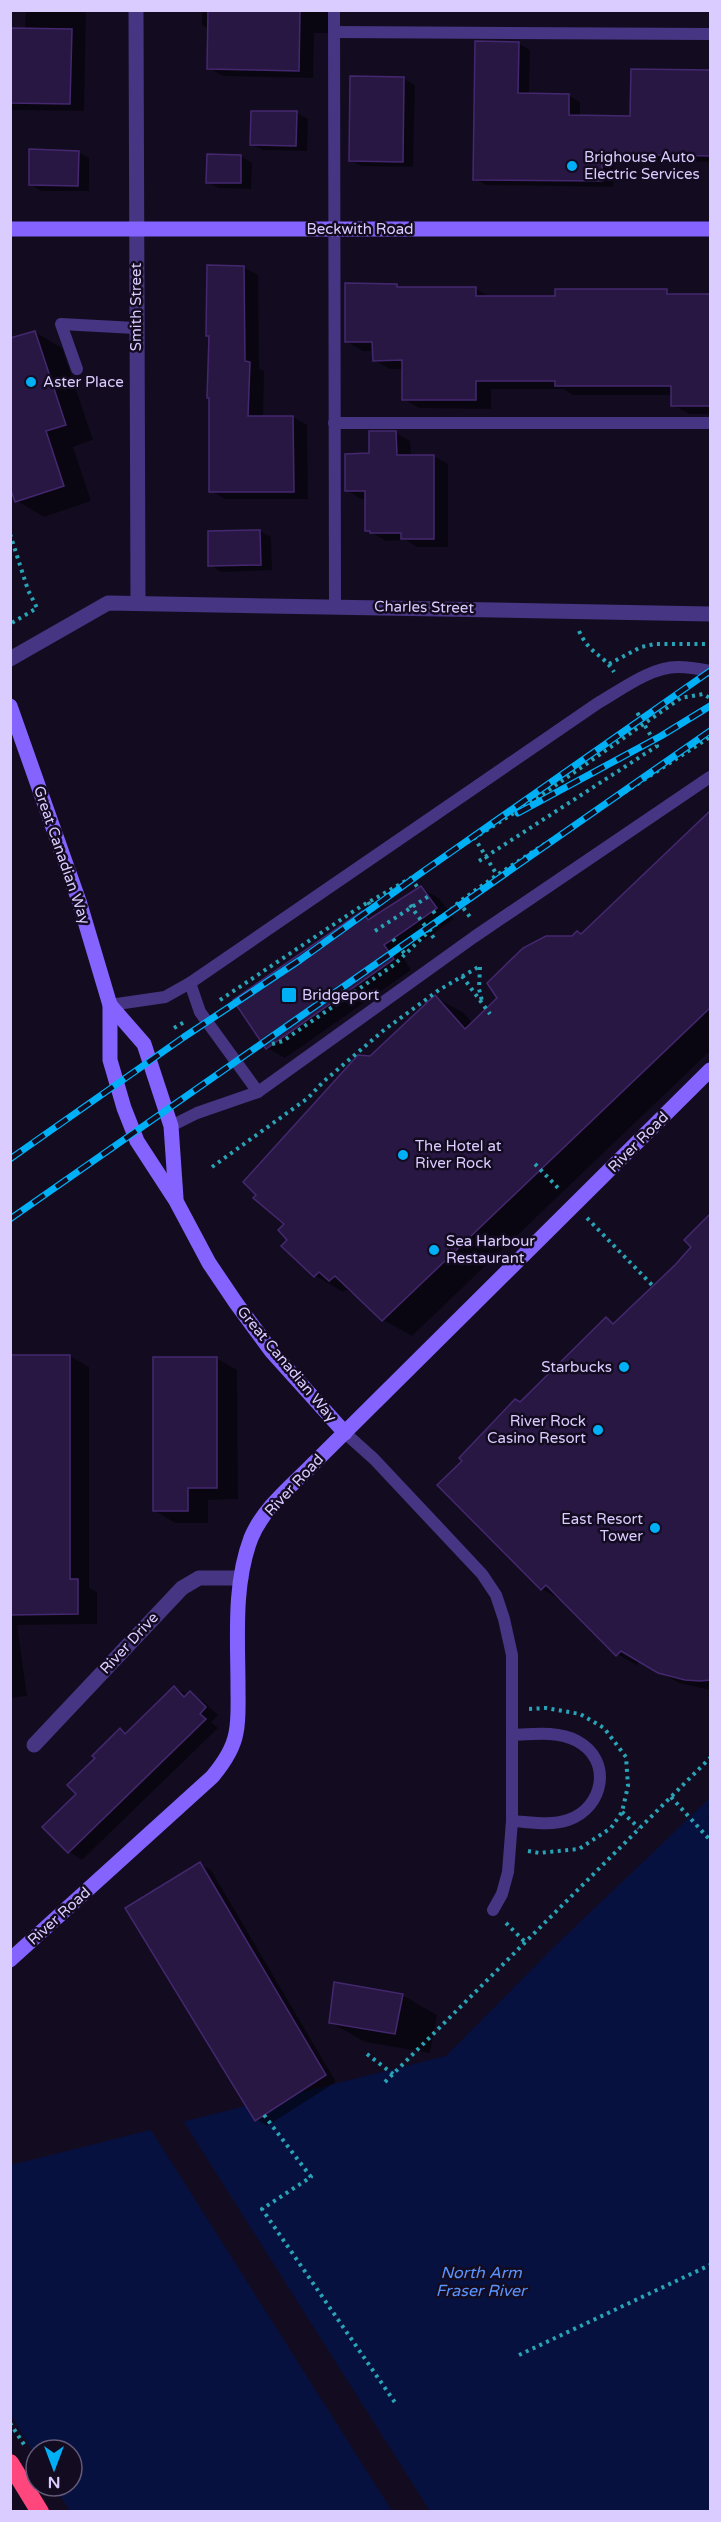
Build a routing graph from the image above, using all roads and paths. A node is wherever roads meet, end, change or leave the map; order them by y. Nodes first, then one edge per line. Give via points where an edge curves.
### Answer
1 (136, 10) edge
2 (334, 10) edge
3 (334, 32) junction
4 (711, 34) edge
5 (10, 229) edge
6 (136, 229) junction
7 (334, 229) junction
8 (711, 229) edge
9 (135, 328) junction
10 (77, 369) dead end
11 (334, 423) junction
12 (711, 423) edge
13 (10, 534) edge
14 (138, 603) junction
15 (335, 606) junction
16 (570, 610) junction
17 (711, 614) edge
18 (10, 624) edge
19 (711, 644) edge
20 (10, 659) edge
21 (609, 664) junction
22 (711, 671) edge
23 (618, 677) dead end
24 (711, 698) edge
25 (10, 706) edge
26 (635, 709) dead end
27 (644, 724) junction
28 (711, 737) edge
29 (711, 777) edge
30 (474, 837) junction
31 (486, 856) junction
32 (479, 861) dead end
33 (497, 875) junction
34 (411, 878) junction
35 (418, 888) dead end
36 (429, 896) dead end
37 (368, 902) junction
38 (459, 902) junction
39 (433, 910) dead end
40 (376, 914) dead end
41 (470, 917) dead end
42 (440, 920) junction
43 (375, 932) dead end
44 (393, 939) dead end
45 (405, 954) junction
46 (190, 983) junction
47 (231, 993) junction
48 (235, 998) dead end
49 (220, 1000) dead end
50 (110, 1005) junction
51 (485, 1010) dead end
52 (188, 1020) dead end
53 (174, 1028) dead end
54 (272, 1044) dead end
55 (711, 1070) edge
56 (258, 1092) junction
57 (171, 1126) junction
58 (535, 1164) dead end
59 (212, 1167) dead end
60 (566, 1196) dead end
61 (176, 1201) junction
62 (582, 1213) dead end
63 (608, 1238) dead end
64 (620, 1251) dead end
65 (653, 1286) dead end
66 (345, 1434) junction
67 (242, 1578) junction
68 (513, 1735) junction
69 (34, 1745) dead end
70 (711, 1758) edge
71 (671, 1797) junction
72 (622, 1812) dead end
73 (512, 1821) junction
74 (639, 1828) junction
75 (711, 1840) edge
76 (493, 1910) joint
77 (525, 1942) junction
78 (10, 1960) edge
79 (367, 2054) dead end
80 (393, 2074) junction
81 (385, 2082) dead end
82 (264, 2115) dead end
83 (711, 2265) edge
84 (519, 2355) dead end
85 (396, 2403) dead end
86 (10, 2463) edge
87 (40, 2511) edge

1 - 6 street, Smith Street
2 - 3 lane
3 - 4 lane
3 - 7 lane
5 - 6 street, Beckwith Road
6 - 7 street, Beckwith Road
6 - 9 street, Smith Street
7 - 8 street, Beckwith Road
7 - 11 lane
9 - 10 lane via 61,324
9 - 14 street, Smith Street
11 - 12 lane
11 - 15 lane
13 - 18 path via 37,608
14 - 15 street, Charles Street
14 - 20 street, Charles Street via 108,603
15 - 16 street, Charles Street
16 - 17 street, Charles Street
16 - 21 path via 586,647
19 - 21 path via 655,644
21 - 23 path
22 - 46 lane via 677,667 659,670 606,698
24 - 27 path via 703,694 681,698
25 - 50 street, Great Canadian Way via 80,901
26 - 27 path
27 - 30 path
27 - 31 path via 657,746
28 - 33 path
29 - 56 lane via 474,937
30 - 31 path
30 - 34 path
31 - 32 path
31 - 33 path
33 - 38 path
34 - 35 path
34 - 37 path
36 - 43 path
37 - 40 path
37 - 47 path
38 - 41 path
38 - 42 path
39 - 42 path
42 - 45 path
44 - 45 path
45 - 54 path via 283,1041
46 - 50 lane via 165,997
46 - 56 lane via 200,1012
47 - 48 path
47 - 49 path
50 - 57 street, Great Canadian Way via 144,1044
50 - 61 street, Great Canadian Way via 110,1060 124,1108 137,1141
51 - 59 path via 479,989 480,966 402,1017 309,1098
52 - 53 path
55 - 66 street, River Road
56 - 57 lane
57 - 61 street, Great Canadian Way
58 - 60 path
61 - 66 street, Great Canadian Way via 236,1303 272,1352
62 - 65 path
63 - 64 path
66 - 67 street, River Road via 263,1518 252,1538
66 - 68 lane via 452,1542 496,1595 512,1655
67 - 69 street, River Drive via 199,1578 182,1588
67 - 78 street, River Road via 238,1713 230,1752 212,1777
68 - 73 lane
68 - 73 lane via 562,1736 578,1742 592,1753 600,1769 600,1787 594,1801 580,1815 566,1821
70 - 71 path
71 - 74 path
71 - 75 path
72 - 74 path
73 - 76 lane via 508,1872
74 - 77 path
76 - 77 path
77 - 80 path
79 - 80 path
80 - 81 path
82 - 85 path via 311,2177 262,2209
83 - 84 path
86 - 87 highway

